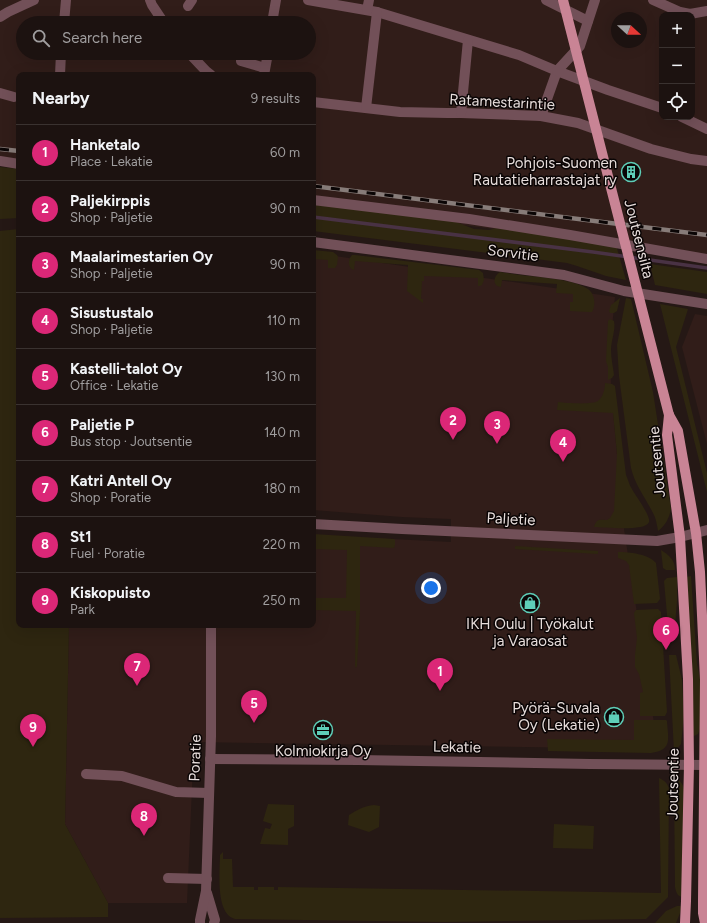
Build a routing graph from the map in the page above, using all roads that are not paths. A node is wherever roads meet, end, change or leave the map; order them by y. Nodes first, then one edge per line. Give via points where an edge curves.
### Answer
1 (34, 0) edge
2 (66, 0) edge
3 (150, 0) edge
4 (274, 0) edge
5 (308, 0) edge
6 (546, 0) edge
7 (563, 0) edge
8 (596, 0) edge
9 (653, 0) edge
10 (324, 1) edge
11 (368, 5) edge
12 (707, 11) edge
13 (377, 12) junction
14 (65, 16) edge
15 (159, 16) edge
16 (273, 16) edge
17 (0, 17) edge
18 (588, 21) junction
19 (468, 40) junction
20 (61, 60) edge
21 (196, 60) edge
22 (243, 60) edge
23 (267, 60) edge
24 (557, 71) junction
25 (60, 72) edge
26 (207, 72) edge
27 (265, 72) edge
28 (0, 93) edge
29 (14, 97) dead end
30 (316, 102) edge
31 (659, 107) edge
32 (366, 108) junction
33 (461, 113) junction
34 (541, 116) junction
35 (689, 120) edge
36 (707, 128) edge
37 (0, 161) edge
38 (707, 161) edge
39 (16, 164) edge
40 (316, 200) edge
41 (316, 242) edge
42 (707, 259) edge
43 (707, 304) edge
44 (669, 415) junction
45 (316, 524) edge
46 (707, 530) edge
47 (696, 533) junction
48 (680, 537) junction
49 (212, 628) edge
50 (210, 759) junction
51 (689, 765) junction
52 (704, 765) junction
53 (86, 774) dead end
54 (209, 793) junction
55 (168, 878) dead end
56 (207, 879) junction
57 (206, 891) junction
58 (200, 923) edge
59 (214, 923) edge
60 (685, 923) edge
61 (705, 923) edge

1 - 17 street
2 - 14 street
3 - 15 street
4 - 16 street
5 - 10 street
6 - 18 street
7 - 44 main road, Joutsensilta, bridge
8 - 18 street
9 - 12 street via 680,12 690,14
10 - 11 street
11 - 13 street
13 - 19 street
13 - 32 street
18 - 24 street via 580,46
19 - 24 street via 519,55
19 - 33 street
20 - 25 street
21 - 26 street
22 - 27 street
23 - 27 street
24 - 31 street
24 - 34 street
28 - 29 street
30 - 32 street, Ratamestarintie
32 - 33 street, Ratamestarintie via 400,112
33 - 34 street, Ratamestarintie
34 - 38 street, Ratamestarintie via 578,123 651,149
35 - 36 street
37 - 39 street
40 - 42 street via 477,221
41 - 43 street, Sorvitie via 564,275 624,292
44 - 47 main road, Joutsentie via 678,431
44 - 48 main road, Joutsentie via 667,435
45 - 48 street, Paljetie via 651,541
46 - 47 street, Paljetie
47 - 48 street, Paljetie
47 - 52 main road, Joutsentie via 704,640
48 - 51 main road, Joutsentie via 688,679
49 - 50 street, Poratie
50 - 51 street, Lekatie
50 - 54 street, Poratie
51 - 52 street, Lekatie
51 - 60 main road, Joutsentie
52 - 61 main road, Joutsentie
53 - 54 street via 122,776 176,792
54 - 56 street, Poratie
55 - 56 street
56 - 57 street, Poratie
57 - 58 street, Poratie
57 - 59 street, Poratie

